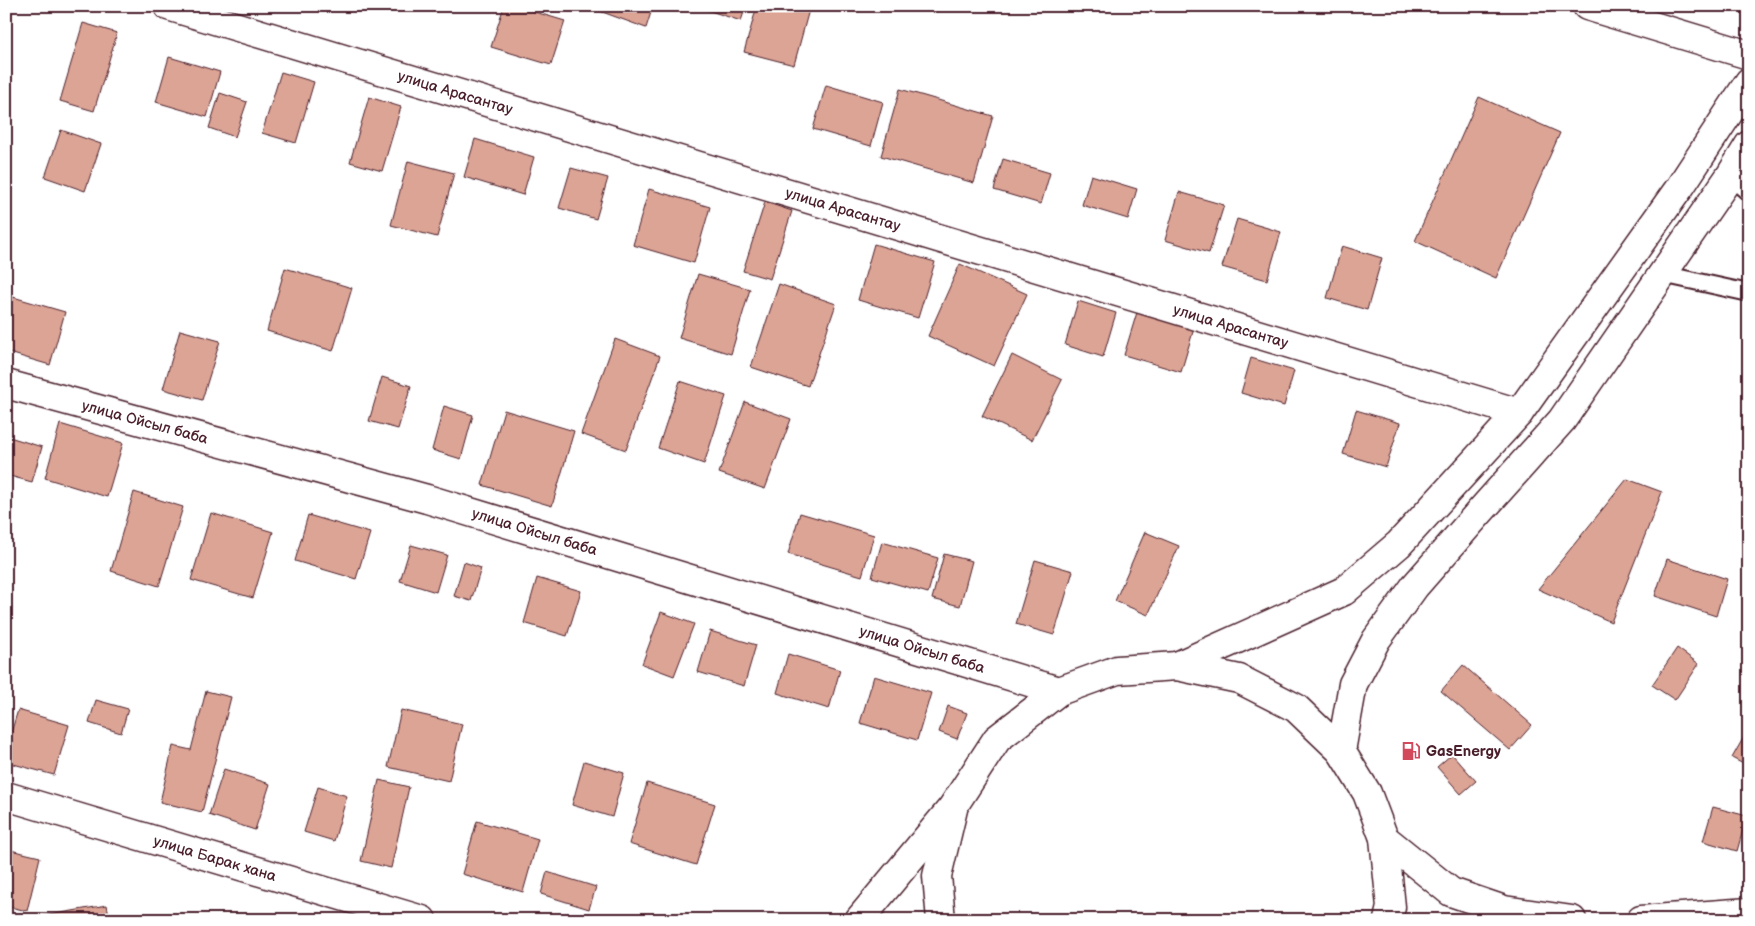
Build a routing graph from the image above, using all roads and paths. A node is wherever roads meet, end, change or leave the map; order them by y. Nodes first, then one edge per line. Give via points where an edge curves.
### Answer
1 (168, 6) edge
2 (1587, 6) edge
3 (1749, 55) edge
4 (1749, 82) edge
5 (1749, 145) edge
6 (1739, 185) edge
7 (1662, 274) junction
8 (1749, 293) edge
9 (6, 384) edge
10 (1519, 413) junction
11 (1177, 666) junction
12 (1059, 691) junction
13 (1341, 752) junction
14 (6, 796) edge
15 (954, 805) junction
16 (1384, 838) junction
17 (1749, 912) edge
18 (422, 920) edge
19 (859, 920) edge
20 (942, 920) edge
21 (1388, 920) edge
22 (1572, 920) edge
23 (1641, 920) edge

1 - 10 main road, улица Арасантау
2 - 3 main road
4 - 10 main road via 1680,187
5 - 6 main road
6 - 7 main road
7 - 8 lane
7 - 13 main road via 1562,420 1415,586 1376,640 1353,684
9 - 12 main road, улица Ойсыл баба via 426,499
10 - 11 main road via 1399,544 1344,591
11 - 12 main road via 1116,670
11 - 13 main road via 1239,679 1296,708
12 - 15 main road via 997,739
13 - 16 main road via 1367,793
14 - 18 main road, улица Барак хана
15 - 19 main road
15 - 20 main road via 937,876
16 - 21 main road via 1391,908
16 - 22 main road via 1451,892 1504,910
17 - 23 main road

